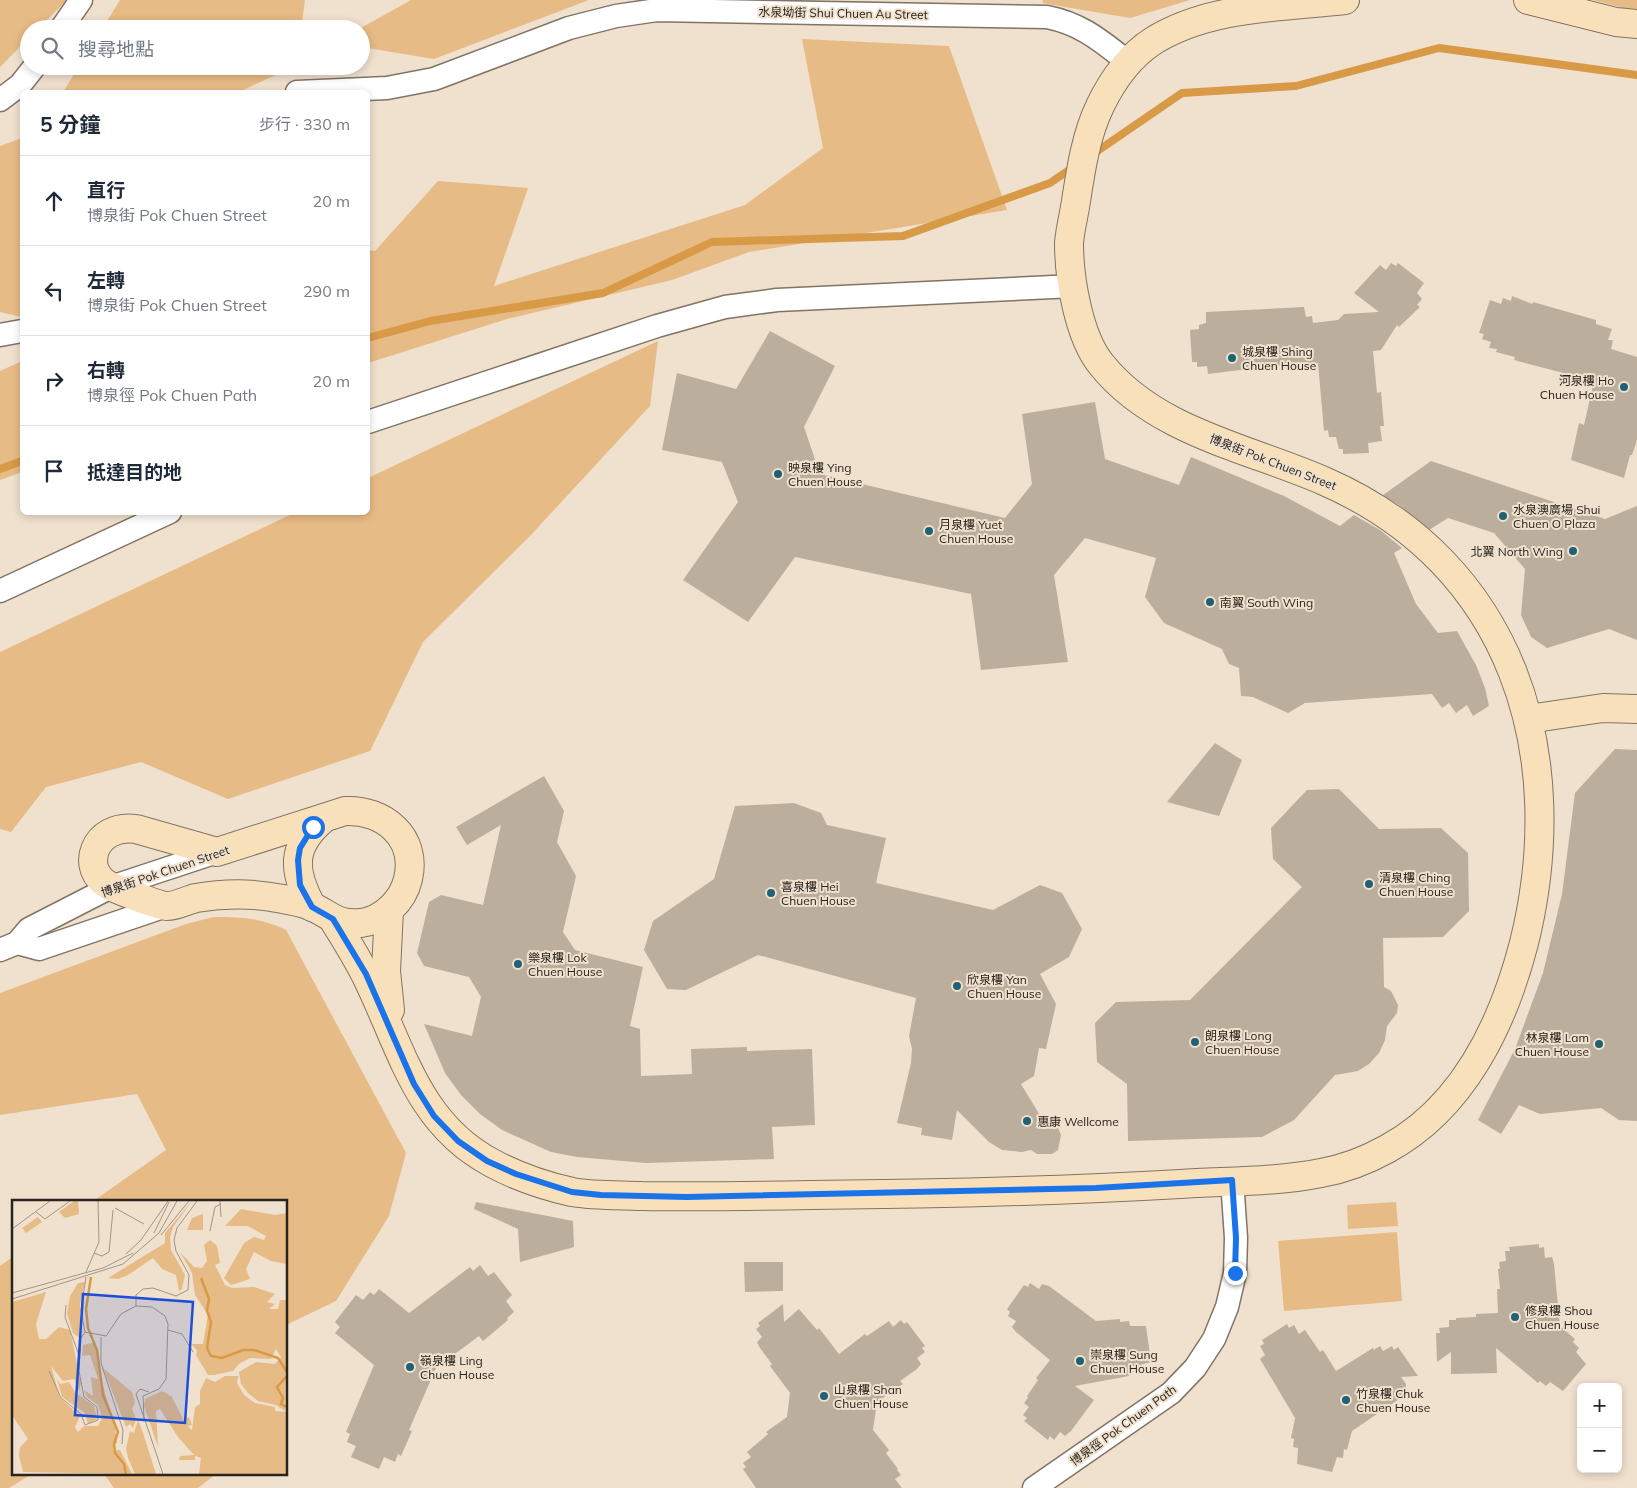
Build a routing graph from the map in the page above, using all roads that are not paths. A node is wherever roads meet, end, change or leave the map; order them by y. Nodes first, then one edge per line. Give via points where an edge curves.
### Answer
1 (81, 0) edge
2 (1345, 0) edge
3 (1528, 0) edge
4 (780, 6) edge
5 (67, 20) edge
6 (1637, 24) edge
7 (1128, 62) junction
8 (28, 75) edge
9 (342, 90) edge
10 (0, 100) edge
11 (1074, 286) junction
12 (20, 331) edge
13 (0, 335) edge
14 (370, 421) edge
15 (164, 515) edge
16 (0, 591) edge
17 (1637, 709) edge
18 (1528, 719) junction
19 (323, 820) junction
20 (217, 852) junction
21 (111, 887) junction
22 (166, 906) junction
23 (389, 910) junction
24 (323, 913) junction
25 (8, 946) edge
26 (393, 1036) junction
27 (1232, 1180) junction
28 (1034, 1488) edge

1 - 5 street
2 - 7 street via 1242,11 1195,22 1160,37
3 - 6 street via 1616,22
4 - 7 street, 水泉坳街 Shui Chuen Au Street via 1047,17 1087,30
4 - 9 street, 水泉坳街 Shui Chuen Au Street via 616,16 569,28 434,79 387,88
7 - 11 street, 博泉街 Pok Chuen Street via 1103,98 1093,121 1081,168 1069,243
8 - 10 street
11 - 14 street via 777,300 725,307 657,326
11 - 18 street, 博泉街 Pok Chuen Street via 1082,330 1093,353 1110,375 1148,405 1213,440 1340,488 1390,517 1428,546 1458,579 1488,622 1506,656
12 - 13 street
15 - 16 street
17 - 18 street via 1604,708
18 - 27 street, 博泉街 Pok Chuen Street via 1538,784 1536,886 1523,945 1504,1005 1464,1080 1436,1114 1398,1143 1368,1158 1315,1174
19 - 20 street, 博泉街 Pok Chuen Street
19 - 23 street, 博泉街 Pok Chuen Street via 345,811 369,812 385,820 399,833 410,867 404,891
19 - 24 street, 博泉街 Pok Chuen Street via 306,837 298,860 300,885
20 - 21 street, 博泉街 Pok Chuen Street
20 - 21 street via 136,829 113,830 103,837 93,858 101,881
21 - 22 street
21 - 25 street, 博泉街 Pok Chuen Street via 29,929
22 - 24 street, 博泉街 Pok Chuen Street via 224,894 254,894 284,899
22 - 25 street, 博泉街 Pok Chuen Street via 39,949
23 - 24 street, 博泉街 Pok Chuen Street via 376,918 347,923
23 - 26 street, 博泉街 Pok Chuen Street via 386,971
24 - 26 street, 博泉街 Pok Chuen Street via 366,974
26 - 27 street, 博泉街 Pok Chuen Street via 414,1084 434,1116 458,1141 487,1161 516,1174 572,1192 687,1197 858,1195 1096,1188
27 - 28 street, 博泉徑 Pok Chuen Path via 1235,1273 1227,1307 1214,1339 1200,1361 1171,1394

